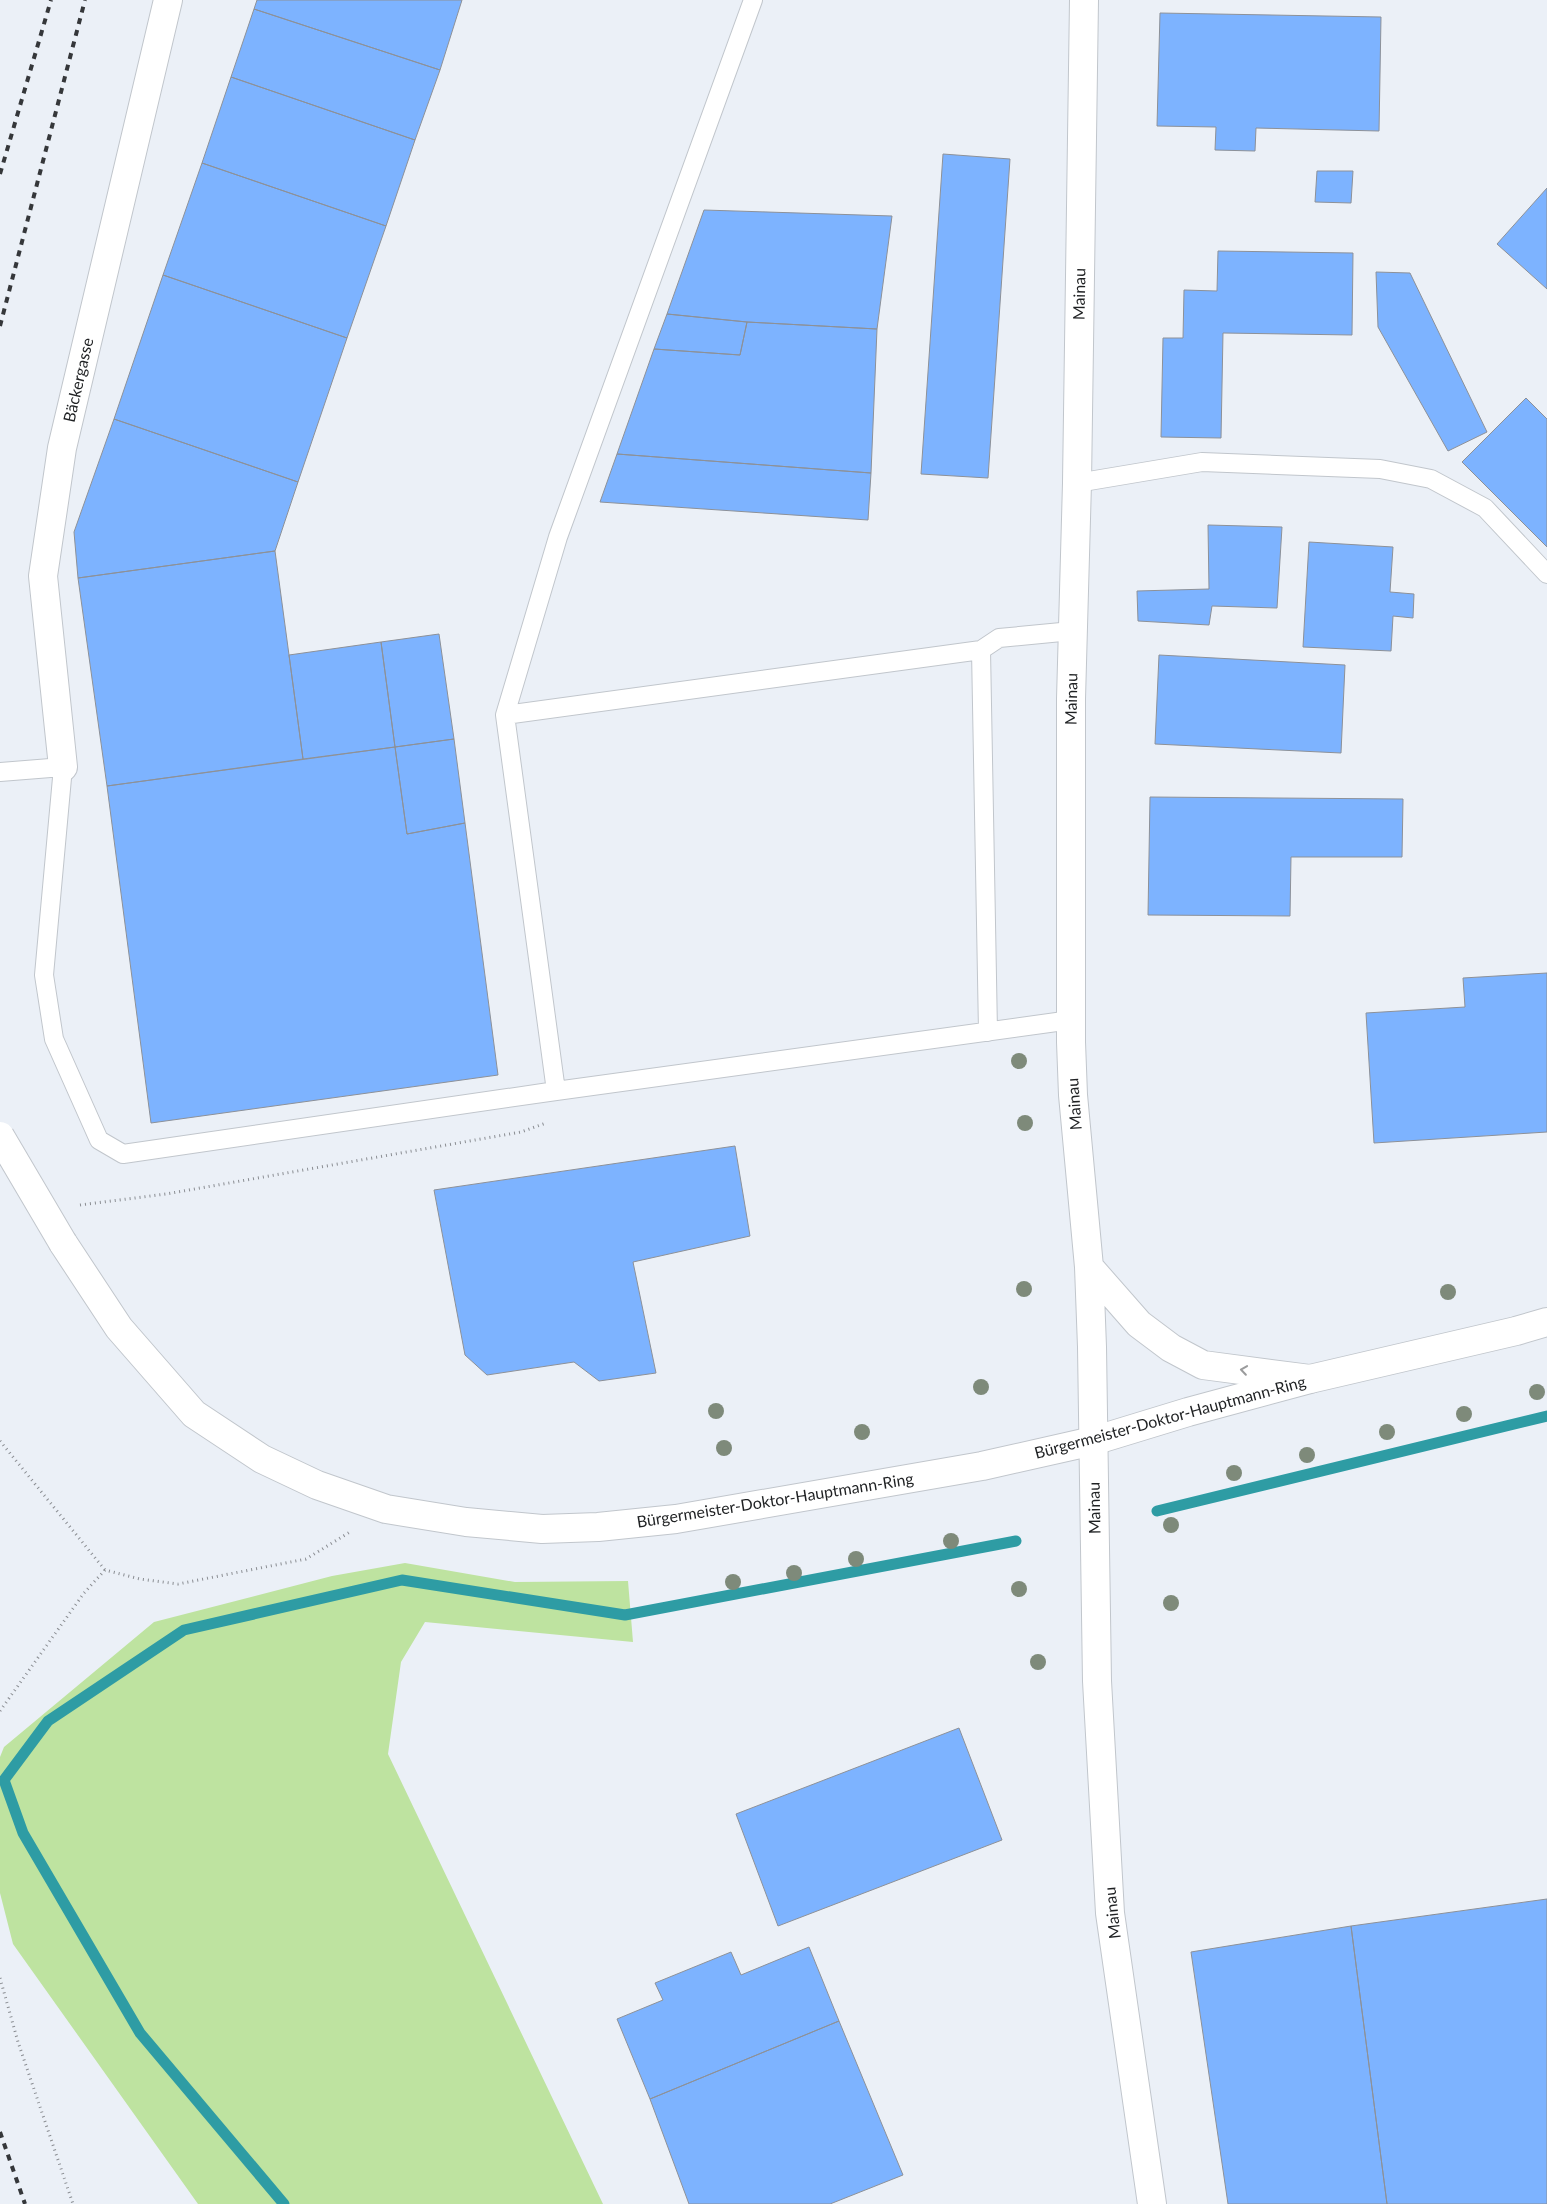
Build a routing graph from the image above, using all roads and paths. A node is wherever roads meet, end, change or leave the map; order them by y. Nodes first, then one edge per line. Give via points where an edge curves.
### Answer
1 (168, 0) edge
2 (753, 0) edge
3 (1084, 0) edge
4 (1077, 483) junction
5 (1547, 574) edge
6 (1072, 631) junction
7 (981, 650) junction
8 (505, 715) junction
9 (63, 767) junction
10 (0, 772) edge
11 (1071, 1020) junction
12 (988, 1032) junction
13 (556, 1091) junction
14 (0, 1136) edge
15 (78, 1205) dead end
16 (1089, 1267) junction
17 (1547, 1322) edge
18 (1310, 1379) junction
19 (0, 1441) edge
20 (1093, 1441) junction
21 (386, 1509) junction
22 (105, 1570) junction
23 (0, 1712) edge
24 (0, 1978) edge
25 (72, 2204) edge
26 (1152, 2204) edge

1 - 9 street, Bäckergasse via 62,448 43,576
2 - 8 lane via 558,537
3 - 4 street, Mainau
4 - 5 lane via 1202,462 1389,470 1432,479 1485,508
4 - 6 street, Mainau
6 - 7 lane via 999,638
6 - 11 street, Mainau
7 - 8 lane
7 - 12 lane
8 - 13 lane
9 - 10 lane
9 - 13 lane via 44,975 54,1039 99,1140 124,1154
11 - 12 lane
11 - 16 street, Mainau via 1073,1095
12 - 13 lane
13 - 15 path via 555,1120 521,1132 166,1194
14 - 21 street, Bürgermeister-Doktor-Hauptmann-Ring, bridge via 63,1243 119,1328 194,1414 262,1459 317,1485
18 -> 16 street via 1203,1365 1171,1348 1139,1324
16 - 20 street, Mainau
17 - 18 street, Bürgermeister-Doktor-Hauptmann-Ring
18 - 20 street, Bürgermeister-Doktor-Hauptmann-Ring
19 - 22 path
20 - 21 street, Bürgermeister-Doktor-Hauptmann-Ring via 982,1466 686,1518 598,1527 542,1529 466,1522
20 - 26 street, Mainau via 1097,1681 1110,1913
21 - 22 path via 306,1559 178,1584 140,1580
22 - 23 path via 84,1593
24 - 25 path

